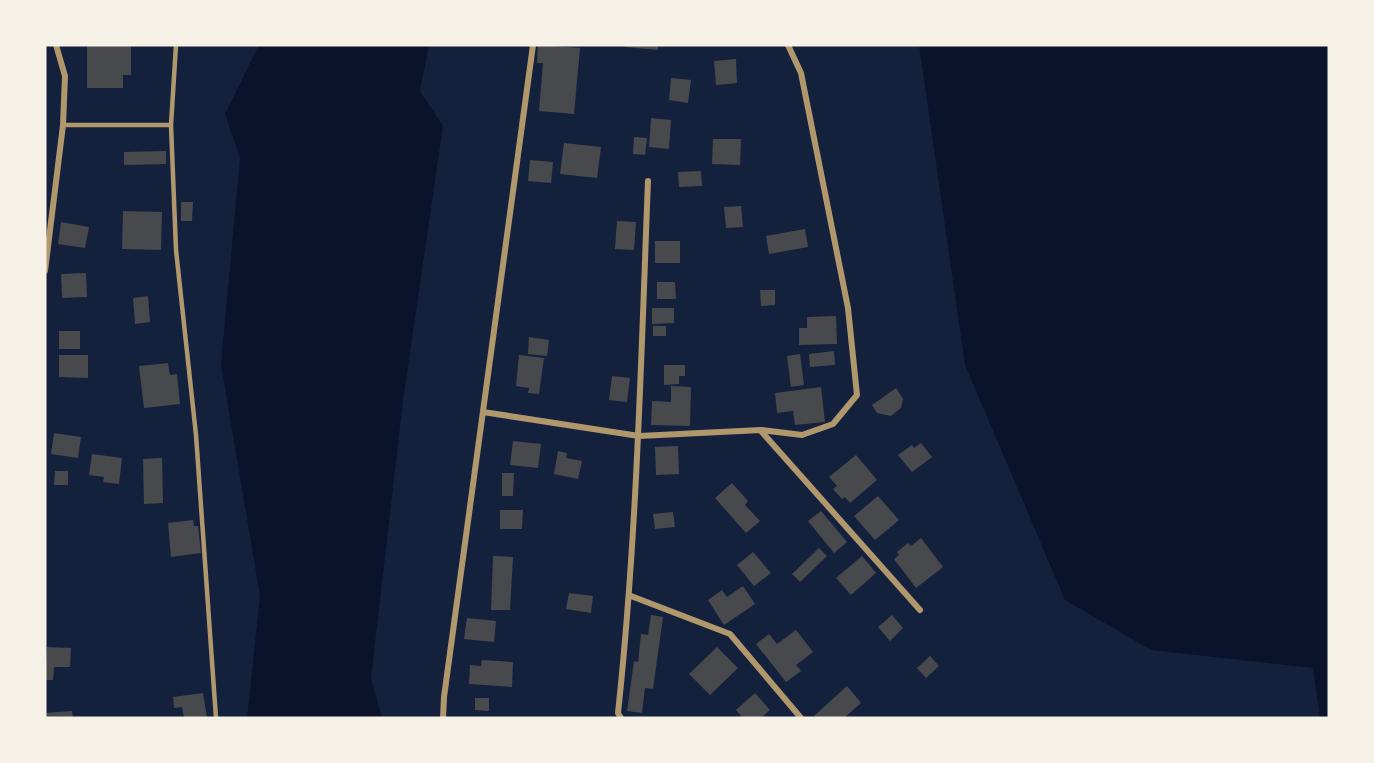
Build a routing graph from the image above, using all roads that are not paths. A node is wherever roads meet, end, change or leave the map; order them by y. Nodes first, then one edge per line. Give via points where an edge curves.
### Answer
1 (56, 45) edge
2 (176, 45) edge
3 (533, 45) edge
4 (788, 45) edge
5 (63, 125) junction
6 (171, 125) junction
7 (648, 181) dead end
8 (45, 271) edge
9 (483, 412) junction
10 (761, 430) junction
11 (639, 436) junction
12 (631, 596) junction
13 (920, 610) dead end
14 (216, 718) edge
15 (443, 718) edge
16 (621, 718) edge
17 (801, 718) edge

1 - 5 street via 65,76
2 - 6 lane
3 - 9 street
4 - 10 street via 804,84 848,308 857,395 833,424 823,428 802,435
5 - 6 lane
5 - 8 street
6 - 14 lane via 176,250 196,435
7 - 11 street
9 - 11 street
9 - 15 street
10 - 11 street
10 - 13 street
11 - 12 street
12 - 16 street via 618,713
12 - 17 street via 730,634

